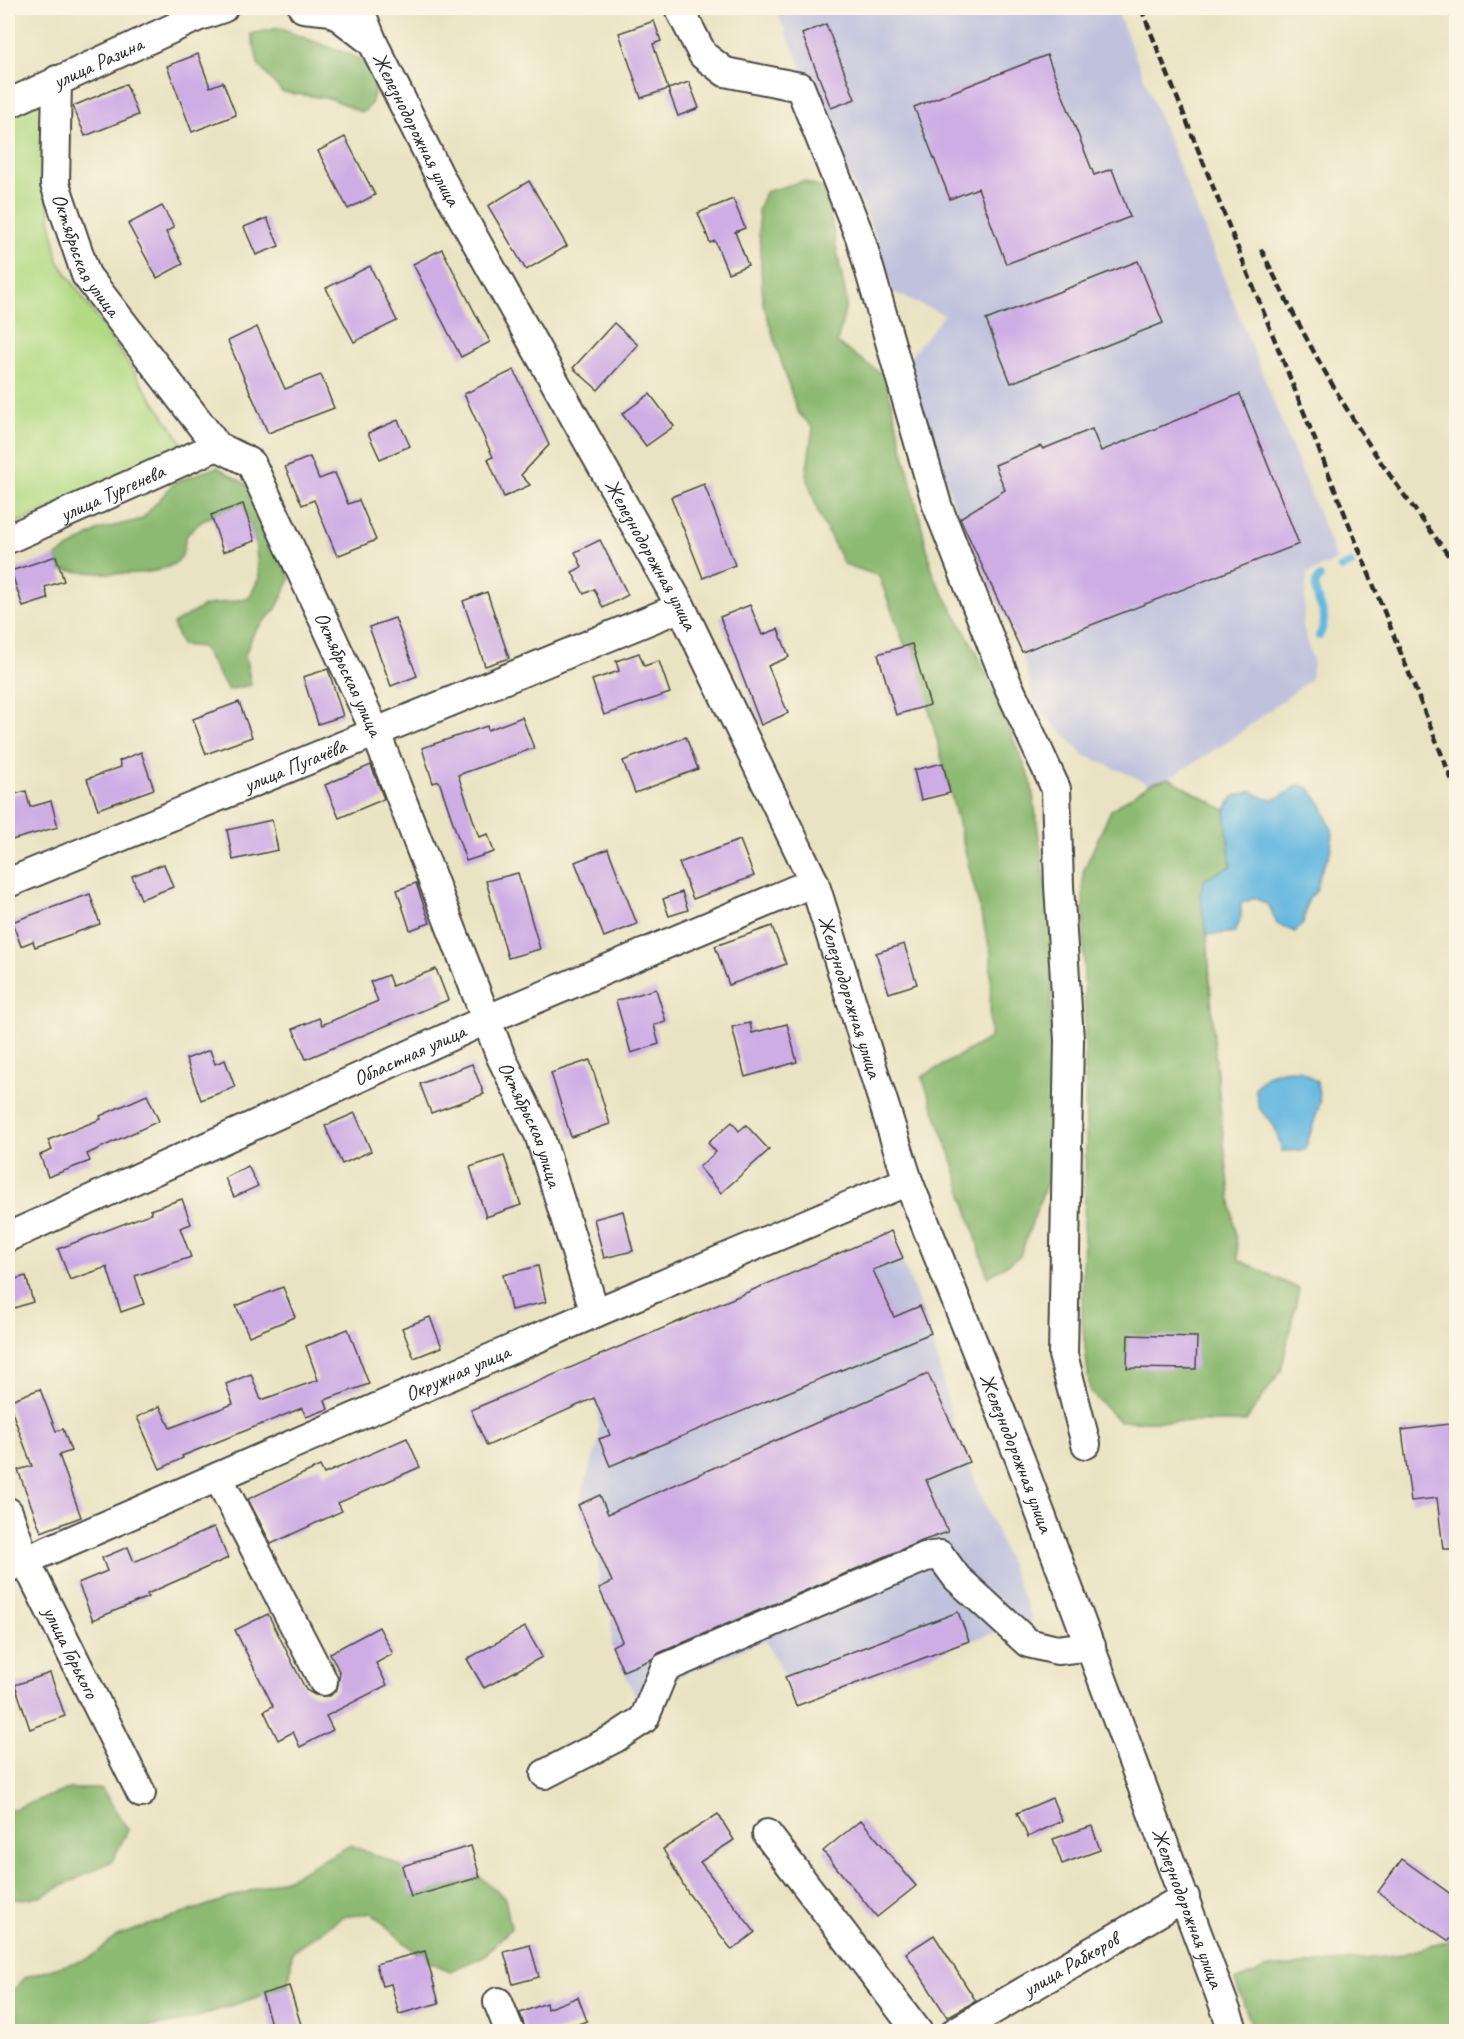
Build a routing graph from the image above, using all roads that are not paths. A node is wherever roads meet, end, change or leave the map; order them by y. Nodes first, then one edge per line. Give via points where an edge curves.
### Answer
1 (223, 8) edge
2 (303, 8) edge
3 (359, 8) edge
4 (679, 8) edge
5 (195, 12) edge
6 (374, 43) junction
7 (57, 80) junction
8 (8, 104) edge
9 (217, 446) junction
10 (8, 539) edge
11 (681, 607) junction
12 (376, 733) junction
13 (814, 882) junction
14 (8, 883) edge
15 (488, 1019) junction
16 (908, 1181) junction
17 (8, 1237) edge
18 (595, 1313) junction
19 (1086, 1444) dead end
20 (218, 1477) junction
21 (8, 1512) edge
22 (16, 1564) edge
23 (1091, 1646) junction
24 (323, 1681) dead end
25 (545, 1774) dead end
26 (141, 1793) dead end
27 (767, 1834) dead end
28 (1185, 1897) junction
29 (498, 2002) dead end
30 (510, 2031) edge
31 (918, 2031) edge
32 (956, 2031) edge
33 (1234, 2031) edge

1 - 5 street, улица Разина
2 - 6 street via 332,11
3 - 6 street, Железнодорожная улица
4 - 19 street via 703,55 725,72 800,87 860,237 937,505 1007,683 1056,789 1069,1040 1063,1354
5 - 7 street, улица Разина
6 - 11 street, Железнодорожная улица via 441,179
7 - 8 street, улица Разина
7 - 9 street, Октябрьская улица via 55,184 86,275
9 - 10 street, улица Тургенева
9 - 12 street, Октябрьская улица via 251,463
11 - 12 street, улица Пугачёва
11 - 13 street, Железнодорожная улица
12 - 14 street, улица Пугачёва
12 - 15 street, Октябрьская улица
13 - 15 street, Областная улица
13 - 16 street, Железнодорожная улица
15 - 17 street, Областная улица
15 - 18 street, Октябрьская улица via 501,1057 539,1134
16 - 18 street, Окружная улица
16 - 23 street, Железнодорожная улица
18 - 20 street, Окружная улица
20 - 22 street, Окружная улица
20 - 24 street
21 - 22 street, улица Горького
22 - 26 street, улица Горького
23 - 25 street via 1057,1650 1028,1643 957,1578 940,1555 925,1557 665,1668 644,1719
23 - 28 street, Железнодорожная улица
27 - 31 street
28 - 32 street, улица Рабкоров
28 - 33 street, Железнодорожная улица
29 - 30 street

